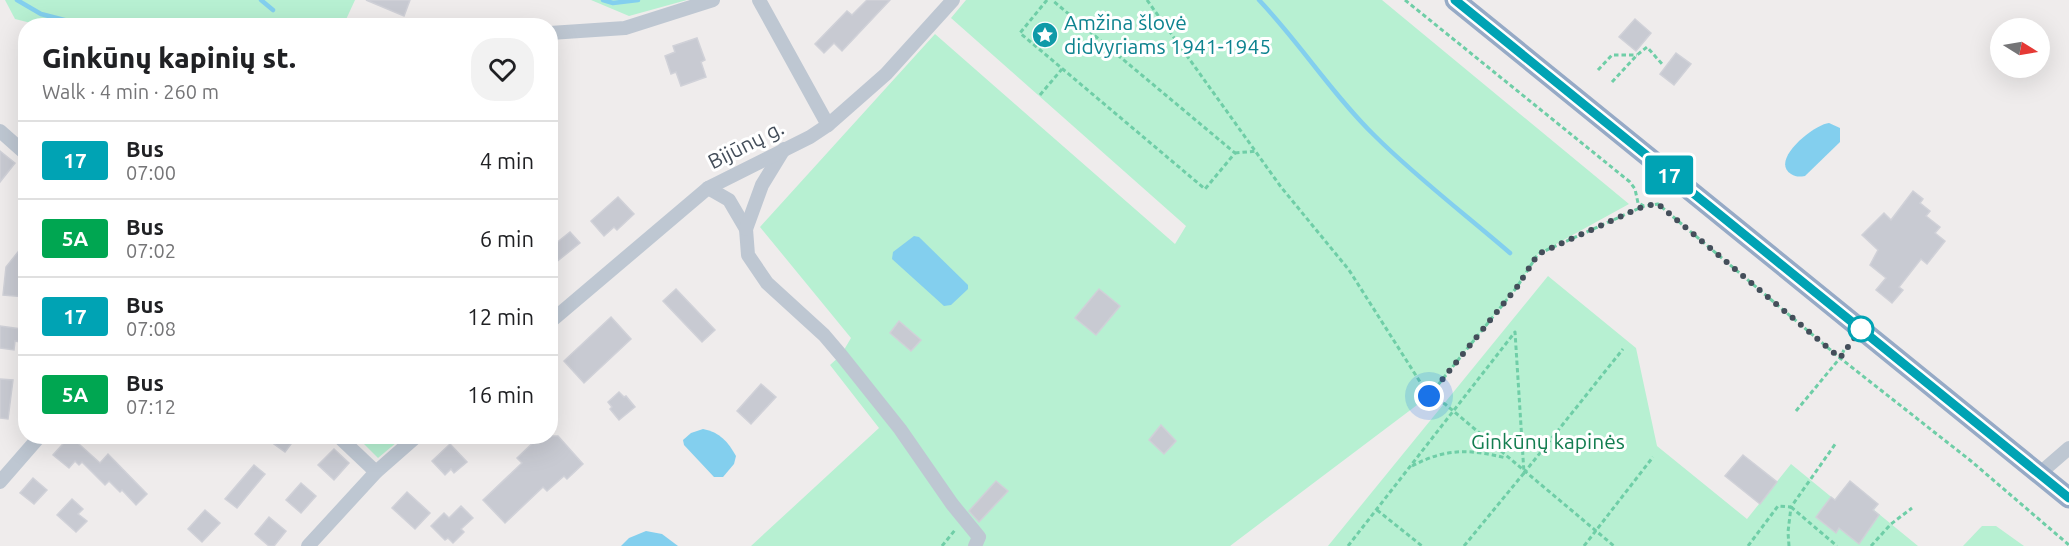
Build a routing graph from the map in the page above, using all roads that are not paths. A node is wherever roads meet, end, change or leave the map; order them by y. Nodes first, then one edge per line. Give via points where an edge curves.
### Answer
1 (713, 0) edge
2 (759, 0) edge
3 (953, 0) edge
4 (1455, 0) edge
5 (558, 32) edge
6 (828, 125) junction
7 (0, 131) edge
8 (18, 147) edge
9 (784, 148) junction
10 (708, 188) junction
11 (746, 229) junction
12 (558, 315) edge
13 (33, 444) edge
14 (346, 444) edge
15 (408, 444) edge
16 (2069, 448) edge
17 (376, 472) junction
18 (2039, 474) junction
19 (0, 482) edge
20 (2069, 498) edge
21 (308, 546) edge
22 (975, 546) edge

1 - 5 street via 626,28
2 - 6 street
3 - 6 street, Bijūnų g. via 886,75
4 - 18 highway
6 - 9 street, Bijūnų g.
7 - 8 street
9 - 10 street, Bijūnų g.
9 - 11 street via 762,185
10 - 11 street via 729,200
10 - 12 street, Bijūnų g.
11 - 22 street via 748,255 767,283 824,335 900,429 979,537
13 - 19 street
14 - 17 street
15 - 17 street
16 - 18 street
17 - 21 street
18 - 20 highway

